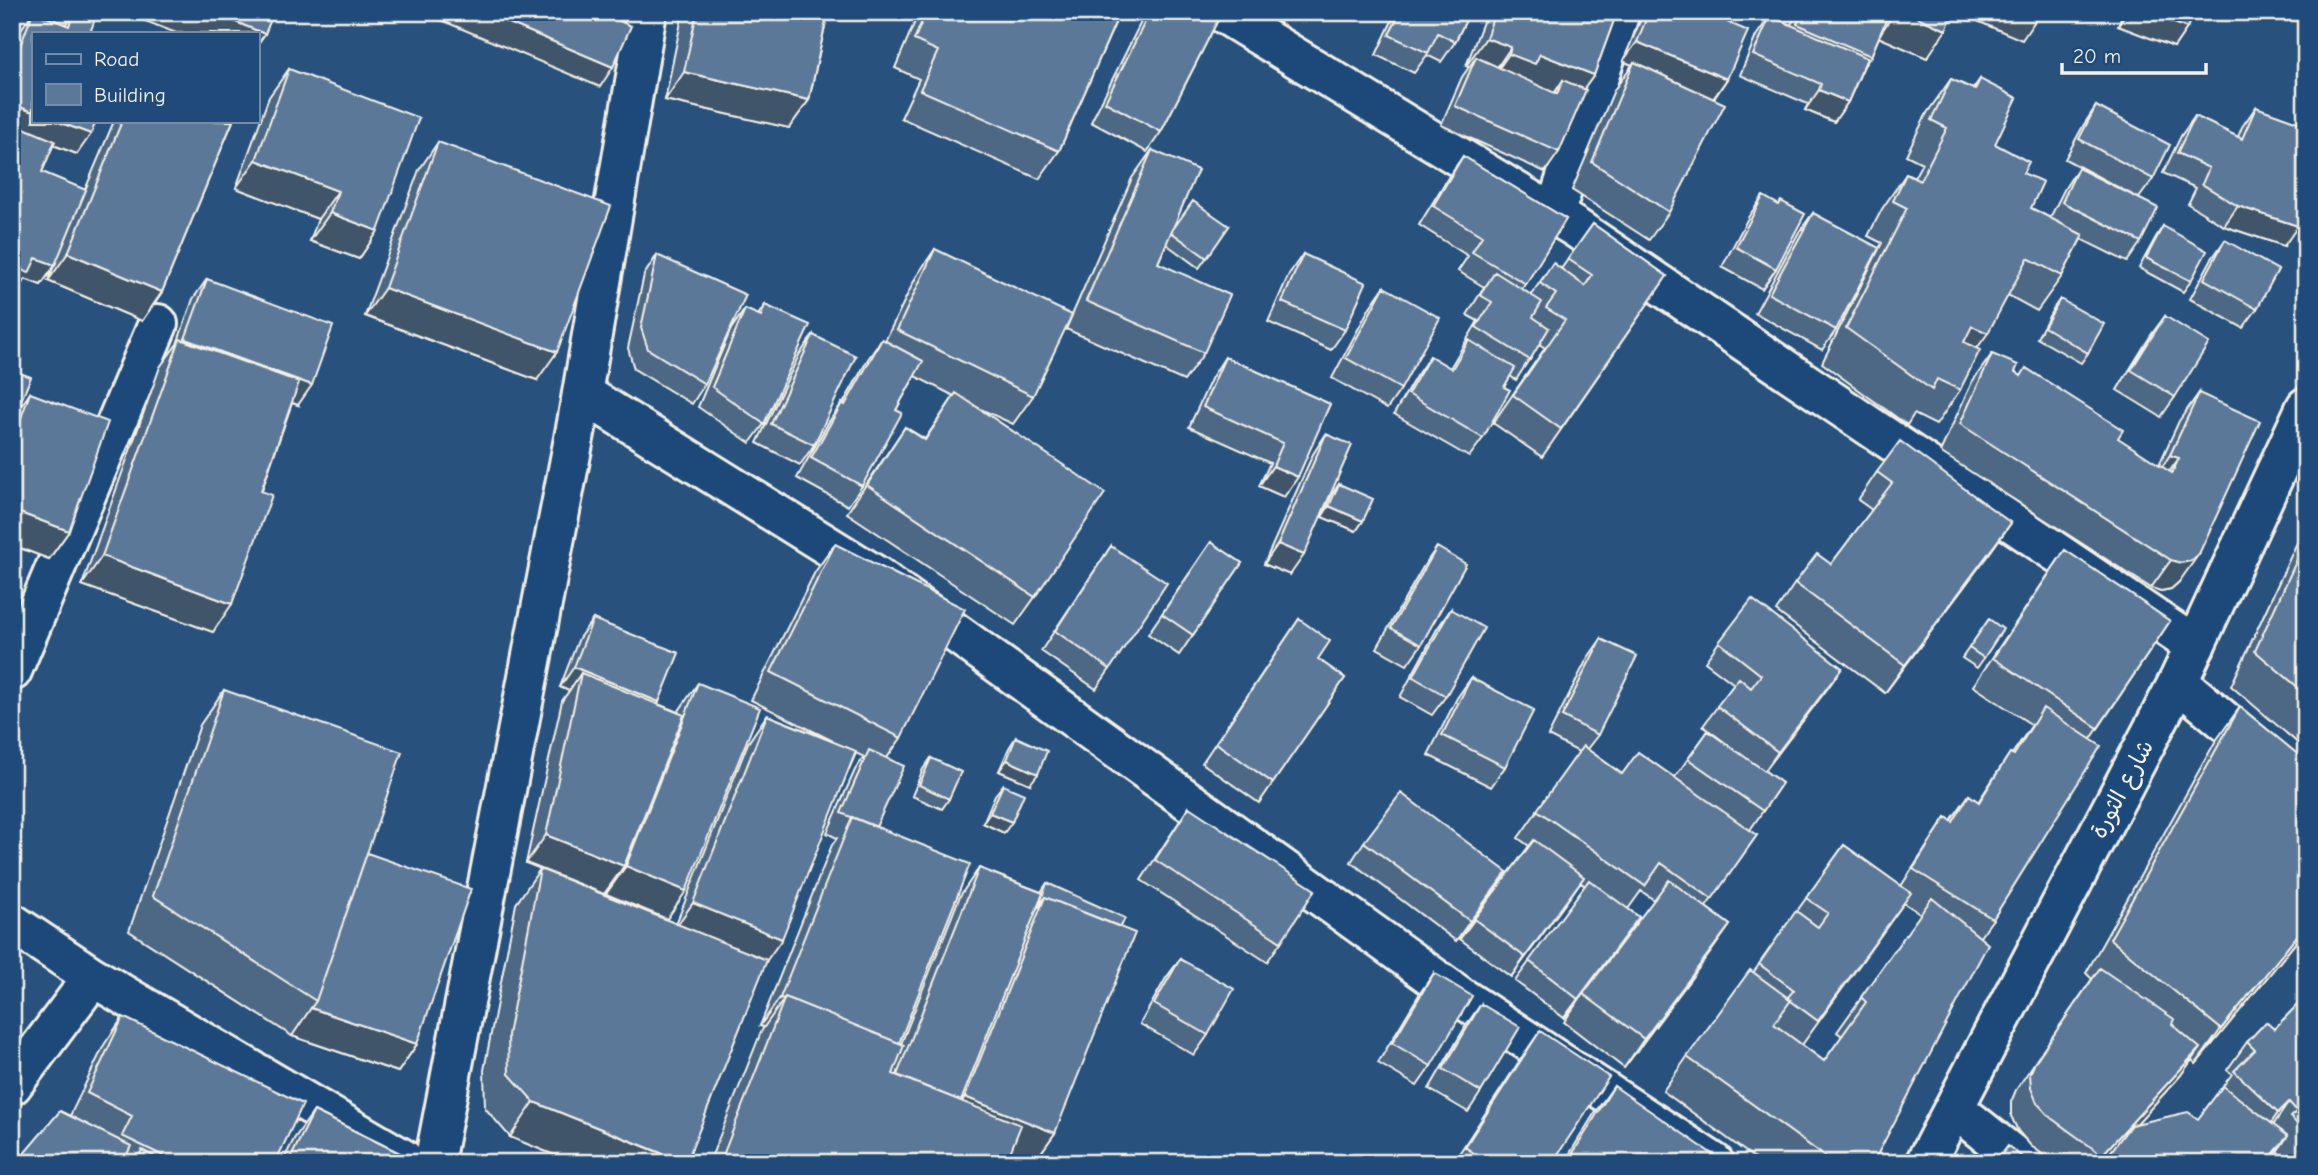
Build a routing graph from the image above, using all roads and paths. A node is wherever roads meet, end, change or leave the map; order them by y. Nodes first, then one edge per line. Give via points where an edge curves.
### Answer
1 (647, 12) edge
2 (1221, 12) edge
3 (1620, 12) edge
4 (1554, 215) junction
5 (158, 324) edge
6 (582, 393) junction
7 (2306, 407) edge
8 (2195, 646) junction
9 (12, 671) edge
10 (2178, 682) junction
11 (2306, 789) edge
12 (12, 923) edge
13 (93, 977) junction
14 (12, 1085) edge
15 (1954, 1108) junction
16 (410, 1163) edge
17 (434, 1163) edge
18 (1714, 1163) edge
19 (1925, 1163) edge
20 (2023, 1163) edge

1 - 6 street
2 - 4 street
3 - 4 street
4 - 8 street
5 - 9 street
6 - 17 street
6 - 18 street via 878,577 1462,998
7 - 8 street, شارع الثورة
8 - 10 street, شارع الثورة
10 - 11 street
10 - 15 street, شارع الثورة
12 - 13 street
13 - 14 street
13 - 16 street
15 - 19 street, شارع الثورة
15 - 20 street

